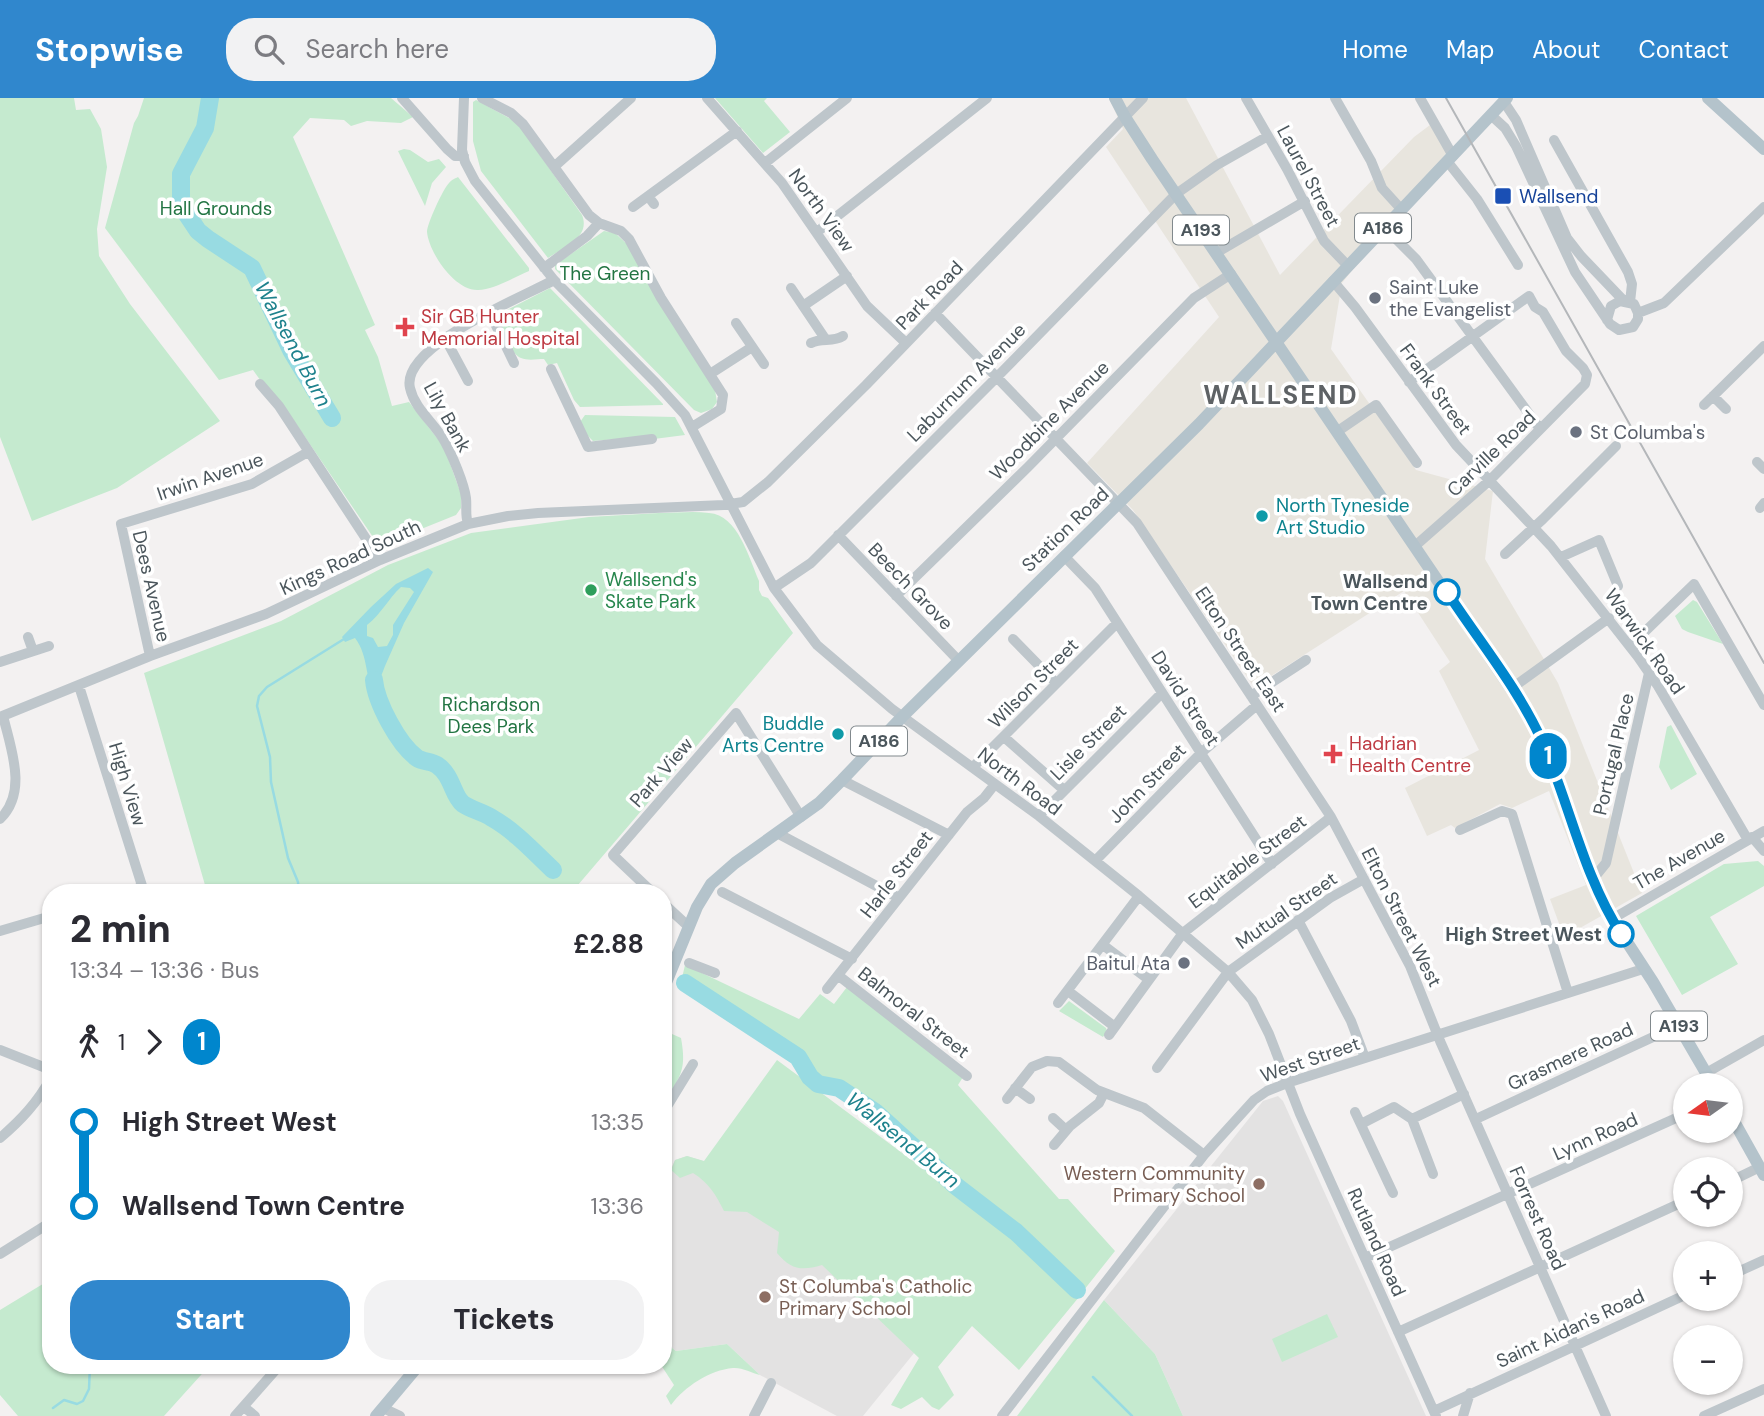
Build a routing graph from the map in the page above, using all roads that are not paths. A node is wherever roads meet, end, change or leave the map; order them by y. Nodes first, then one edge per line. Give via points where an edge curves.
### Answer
1 (402, 98) edge
2 (464, 98) edge
3 (482, 98) edge
4 (631, 98) edge
5 (707, 98) edge
6 (847, 98) edge
7 (987, 98) edge
8 (1115, 98) edge
9 (1143, 98) edge
10 (1246, 98) edge
11 (1335, 98) edge
12 (1420, 98) edge
13 (1708, 98) edge
14 (1506, 100) edge
15 (1492, 116) junction
16 (1125, 117) junction
17 (737, 131) junction
18 (1268, 135) junction
19 (1554, 140) dead end
20 (1764, 149) edge
21 (464, 156) junction
22 (1450, 159) junction
23 (765, 163) junction
24 (555, 166) junction
25 (1176, 194) junction
26 (1304, 201) junction
27 (633, 207) dead end
28 (1764, 207) edge
29 (1401, 209) junction
30 (599, 223) junction
31 (817, 232) junction
32 (1395, 238) dead end
33 (1216, 253) junction
34 (1518, 265) dead end
35 (1348, 266) junction
36 (544, 268) junction
37 (1231, 274) junction
38 (847, 276) junction
39 (554, 280) junction
40 (1333, 281) junction
41 (791, 288) dead end
42 (1627, 301) junction
43 (803, 306) junction
44 (490, 313) junction
45 (935, 313) junction
46 (1638, 313) junction
47 (1608, 320) junction
48 (736, 323) dead end
49 (843, 336) dead end
50 (1473, 336) junction
51 (445, 338) junction
52 (825, 340) junction
53 (811, 342) dead end
54 (906, 343) junction
55 (1278, 343) junction
56 (752, 346) junction
57 (1764, 346) edge
58 (514, 363) dead end
59 (764, 363) dead end
60 (551, 369) dead end
61 (710, 374) junction
62 (997, 377) junction
63 (468, 381) dead end
64 (1409, 382) junction
65 (260, 384) dead end
66 (1713, 396) junction
67 (1704, 405) dead end
68 (1726, 409) dead end
69 (692, 427) junction
70 (1540, 429) junction
71 (1338, 431) junction
72 (1056, 438) junction
73 (652, 439) dead end
74 (1616, 446) dead end
75 (308, 452) junction
76 (1417, 463) dead end
77 (1490, 480) junction
78 (1119, 503) junction
79 (731, 505) junction
80 (121, 524) joint
81 (468, 524) junction
82 (1535, 527) junction
83 (838, 535) junction
84 (1415, 546) junction
85 (1505, 554) dead end
86 (1064, 556) junction
87 (1561, 557) junction
88 (380, 560) junction
89 (1618, 586) dead end
90 (774, 588) junction
91 (896, 596) junction
92 (1609, 618) junction
93 (1117, 623) junction
94 (28, 637) dead end
95 (1012, 640) dead end
96 (49, 646) dead end
97 (1630, 646) junction
98 (33, 651) junction
99 (150, 656) junction
100 (1306, 660) dead end
101 (959, 661) junction
102 (0, 662) edge
103 (1649, 673) junction
104 (1056, 683) junction
105 (79, 685) junction
106 (1512, 688) junction
107 (1163, 693) junction
108 (1254, 701) junction
109 (1764, 705) edge
110 (903, 716) junction
111 (1, 717) edge
112 (1004, 737) junction
113 (1201, 752) junction
114 (973, 767) junction
115 (842, 780) junction
116 (995, 784) junction
117 (1064, 790) junction
118 (1039, 816) junction
119 (801, 817) junction
120 (1331, 817) junction
121 (0, 819) edge
122 (1460, 830) dead end
123 (1764, 831) edge
124 (777, 834) junction
125 (949, 835) junction
126 (1750, 839) junction
127 (1764, 850) edge
128 (1095, 861) junction
129 (1272, 864) junction
130 (1364, 879) junction
131 (1593, 879) junction
132 (141, 884) edge
133 (644, 884) edge
134 (722, 892) dead end
135 (1139, 896) junction
136 (899, 898) junction
137 (672, 912) edge
138 (42, 919) edge
139 (1612, 919) junction
140 (1298, 920) junction
141 (689, 927) junction
142 (0, 931) edge
143 (1183, 933) junction
144 (1103, 945) junction
145 (852, 959) junction
146 (688, 962) dead end
147 (672, 968) edge
148 (1643, 969) junction
149 (1228, 972) junction
150 (715, 973) dead end
151 (839, 975) junction
152 (1148, 979) junction
153 (827, 989) dead end
154 (1068, 991) junction
155 (1568, 993) junction
156 (1058, 1003) dead end
157 (1679, 1026) junction
158 (1438, 1034) junction
159 (1764, 1040) edge
160 (0, 1050) edge
161 (1365, 1058) junction
162 (693, 1064) dead end
163 (42, 1066) edge
164 (1157, 1068) dead end
165 (1706, 1073) joint
166 (967, 1076) dead end
167 (1287, 1083) junction
168 (1015, 1088) junction
169 (1104, 1093) junction
170 (42, 1094) edge
171 (1464, 1094) junction
172 (672, 1098) edge
173 (1007, 1099) dead end
174 (1030, 1099) dead end
175 (1355, 1112) dead end
176 (1053, 1118) dead end
177 (1412, 1119) junction
178 (1476, 1119) junction
179 (1673, 1119) edge
180 (1361, 1124) junction
181 (1066, 1130) junction
182 (1743, 1137) edge
183 (0, 1139) edge
184 (1054, 1145) dead end
185 (1204, 1155) junction
186 (1762, 1171) edge
187 (1433, 1174) dead end
188 (1743, 1177) edge
189 (1393, 1193) dead end
190 (1509, 1193) junction
191 (1673, 1206) edge
192 (42, 1228) edge
193 (0, 1254) edge
194 (1365, 1258) junction
195 (1764, 1260) edge
196 (1541, 1267) junction
197 (1743, 1270) edge
198 (1673, 1301) edge
199 (1398, 1332) junction
200 (1576, 1346) junction
201 (272, 1374) edge
202 (411, 1374) edge
203 (771, 1383) dead end
204 (1764, 1389) edge
205 (1470, 1393) junction
206 (244, 1407) junction
207 (379, 1412) edge
208 (1435, 1413) edge
209 (235, 1416) edge
210 (255, 1416) edge
211 (401, 1416) edge
212 (754, 1416) edge
213 (1002, 1416) edge
214 (1463, 1416) edge
215 (1606, 1416) edge
216 (1703, 1416) edge

1 - 21 street via 447,149
2 - 21 street
3 - 24 street via 517,118
4 - 24 street
5 - 17 street, North View
6 - 23 street
7 - 31 street
8 - 16 main road, A193
9 - 16 street, Park Road
10 - 18 street, Laurel Street
11 - 29 street via 1382,188
12 - 22 street
13 - 20 main road
14 - 15 main road, Station Road / A186
14 - 42 street via 1567,238
15 - 22 main road, Station Road / A186
15 - 47 street via 1516,146 1575,272
16 - 25 main road, A193
16 - 45 street, Park Road
17 - 23 street, North View
17 - 27 street via 651,200
18 - 25 street, Laburnum Avenue
18 - 26 street, Laurel Street
19 - 42 street via 1628,272 1632,284
21 - 36 street via 475,181
22 - 29 main road, Station Road / A186
22 - 34 street
23 - 31 street, North View
24 - 30 street
25 - 33 main road, A193
25 - 62 street, Laburnum Avenue
26 - 33 street
26 - 35 street, Laurel Street via 1324,241
28 - 46 street via 1664,303
29 - 35 main road, Station Road / A186
30 - 36 street
30 - 61 street via 629,239
31 - 38 street, North View
32 - 50 street
33 - 37 main road, A193
35 - 40 main road, Station Road / A186
36 - 39 street
37 - 55 main road, A193
37 - 72 street, Woodbine Avenue via 1194,298
38 - 43 street
38 - 54 street, North View via 867,306
39 - 44 street, Lily Bank
39 - 69 street via 670,396
40 - 55 main road, Station Road / A186
40 - 64 street, Frank Street
41 - 43 street
42 - 46 street
42 - 47 street via 1611,306
43 - 52 street
44 - 51 street, Lily Bank
44 - 58 street
45 - 54 street, Park Road
45 - 62 street, Elton Street East
46 - 47 street via 1629,330 1614,328
48 - 56 street
49 - 52 street
50 - 64 street
50 - 70 street
50 - 70 street, Carville Road via 1529,296 1543,312 1587,380
51 - 63 street
51 - 81 street, Lily Bank via 415,364 409,383 415,402 446,443 464,492
52 - 53 street
54 - 79 street, Park Road via 768,482 748,499
55 - 71 main road, A193
55 - 78 main road, Station Road / A186
56 - 59 street
56 - 61 street
57 - 66 street
60 - 73 street via 588,447
61 - 69 street via 723,395 723,406
62 - 72 street, Elton Street East
62 - 83 street, Laburnum Avenue
64 - 77 street, Frank Street via 1455,445
65 - 75 street
66 - 67 street
66 - 68 street
69 - 79 street, North Road
70 - 77 street, Carville Road
71 - 76 street via 1376,405
71 - 84 main road, A193
72 - 78 street, Elton Street East
72 - 91 street, Woodbine Avenue
74 - 82 street
75 - 80 street, Irwin Avenue via 252,484
75 - 88 street
77 - 82 street, Warwick Road
77 - 84 street, Carville Road
78 - 86 main road, Station Road / A186
78 - 108 street, Elton Street East via 1137,523
79 - 81 street, Kings Road South via 538,513
79 - 90 street, North Road
80 - 99 street, Dees Avenue
81 - 88 street, Kings Road South
82 - 85 street
82 - 87 street, Warwick Road
83 - 90 street, Laburnum Avenue via 811,563
83 - 91 street, Beech Grove
84 - 106 main road, A193
86 - 93 street, David Street via 1090,582
86 - 101 main road, Station Road / A186
87 - 89 street via 1600,540
87 - 92 street, Warwick Road
88 - 99 street, Kings Road South via 266,614
90 - 110 street, North Road via 817,645
91 - 101 street, Beech Grove
92 - 97 street, Warwick Road
92 - 106 street
93 - 104 street, Wilson Street
93 - 107 street, David Street
94 - 98 street
95 - 104 street
96 - 98 street
97 - 103 street, Warwick Road
97 - 109 street via 1694,584
98 - 102 street
99 - 105 street, Kings Road South
100 - 108 street, John Street
101 - 110 main road, Station Road / A186
103 - 126 street, Warwick Road
103 - 131 street, Portugal Place via 1606,863
104 - 112 street, Wilson Street
105 - 111 street, Kings Road South
105 - 132 street, High View
106 - 131 main road, A193 via 1544,745
107 - 113 street, David Street
107 - 117 street, Lisle Street
108 - 113 street, John Street
108 - 120 street, Elton Street East
110 - 114 street, North Road
110 - 115 main road, Station Road / A186
111 - 121 street via 13,755 16,788 13,802
112 - 114 street, Wilson Street
112 - 117 street
113 - 128 street, John Street
113 - 129 street, David Street
114 - 116 street, North Road
115 - 119 main road, Station Road / A186
115 - 125 street
116 - 118 street, North Road
116 - 125 street, Harle Street
117 - 118 street, Lisle Street
118 - 128 street, North Road
119 - 124 main road, Station Road / A186
119 - 133 street, Park View via 736,713 614,855
120 - 129 street, Equitable Street
120 - 130 street, Elton Street West
122 - 155 street via 1502,810 1512,814
123 - 126 street, The Avenue
124 - 136 street
124 - 141 main road, Station Road / A186 via 711,884
125 - 136 street, Harle Street
126 - 127 street, Warwick Road
126 - 139 street, The Avenue
128 - 135 street, North Road
129 - 143 street, Equitable Street
130 - 140 street, Mutual Street
130 - 158 street, Elton Street West via 1415,977
131 - 139 main road, A193
134 - 145 street
135 - 143 street, North Road
135 - 144 street
136 - 145 street, Harle Street
137 - 141 street
138 - 142 street
139 - 148 main road, A193
140 - 149 street, Mutual Street
140 - 161 street via 1351,1021
141 - 147 main road, Station Road / A186
143 - 149 street, North Road
143 - 152 street, Equitable Street
144 - 152 street
144 - 154 street
145 - 151 street, Harle Street
146 - 150 street
148 - 155 street, West Street
148 - 157 main road, A193
149 - 164 street, Mutual Street
149 - 167 street, North Road via 1261,1016
151 - 153 street, Harle Street
151 - 166 street, Balmoral Street
152 - 154 street, Equitable Street via 1112,1031
154 - 156 street
155 - 158 street, West Street
157 - 165 main road, A193
157 - 178 street, Grasmere Road
158 - 161 street, West Street
158 - 171 street, Forrest Road
159 - 165 street
160 - 163 street
161 - 167 street, West Street
162 - 172 street
167 - 185 street, West Street via 1254,1100
167 - 194 street, Rutland Road
168 - 169 street via 1032,1067 1053,1061 1066,1065
168 - 173 street
168 - 174 street
169 - 181 street via 1095,1107
169 - 185 street via 1144,1108
170 - 183 street
171 - 177 street
171 - 178 street, Forrest Road
175 - 180 street
176 - 181 street
177 - 180 street via 1394,1107
177 - 187 street
178 - 190 street, Forrest Road
179 - 190 street, Lynn Road
180 - 189 street
181 - 184 street
182 - 186 main road
185 - 213 street, West Street
186 - 188 street
190 - 194 street, Lynn Road
190 - 196 street, Forrest Road
191 - 196 street
192 - 193 street
194 - 199 street, Rutland Road
195 - 197 street
196 - 199 street
196 - 200 street, Forrest Road
198 - 200 street, Saint Aidan's Road
199 - 208 street, Rutland Road
200 - 205 street, Saint Aidan's Road
200 - 215 street, Forrest Road
201 - 206 street
202 - 207 main road
203 - 212 street
204 - 216 street
205 - 208 street, Saint Aidan's Road
205 - 214 street
206 - 209 street
206 - 210 street
207 - 211 street

